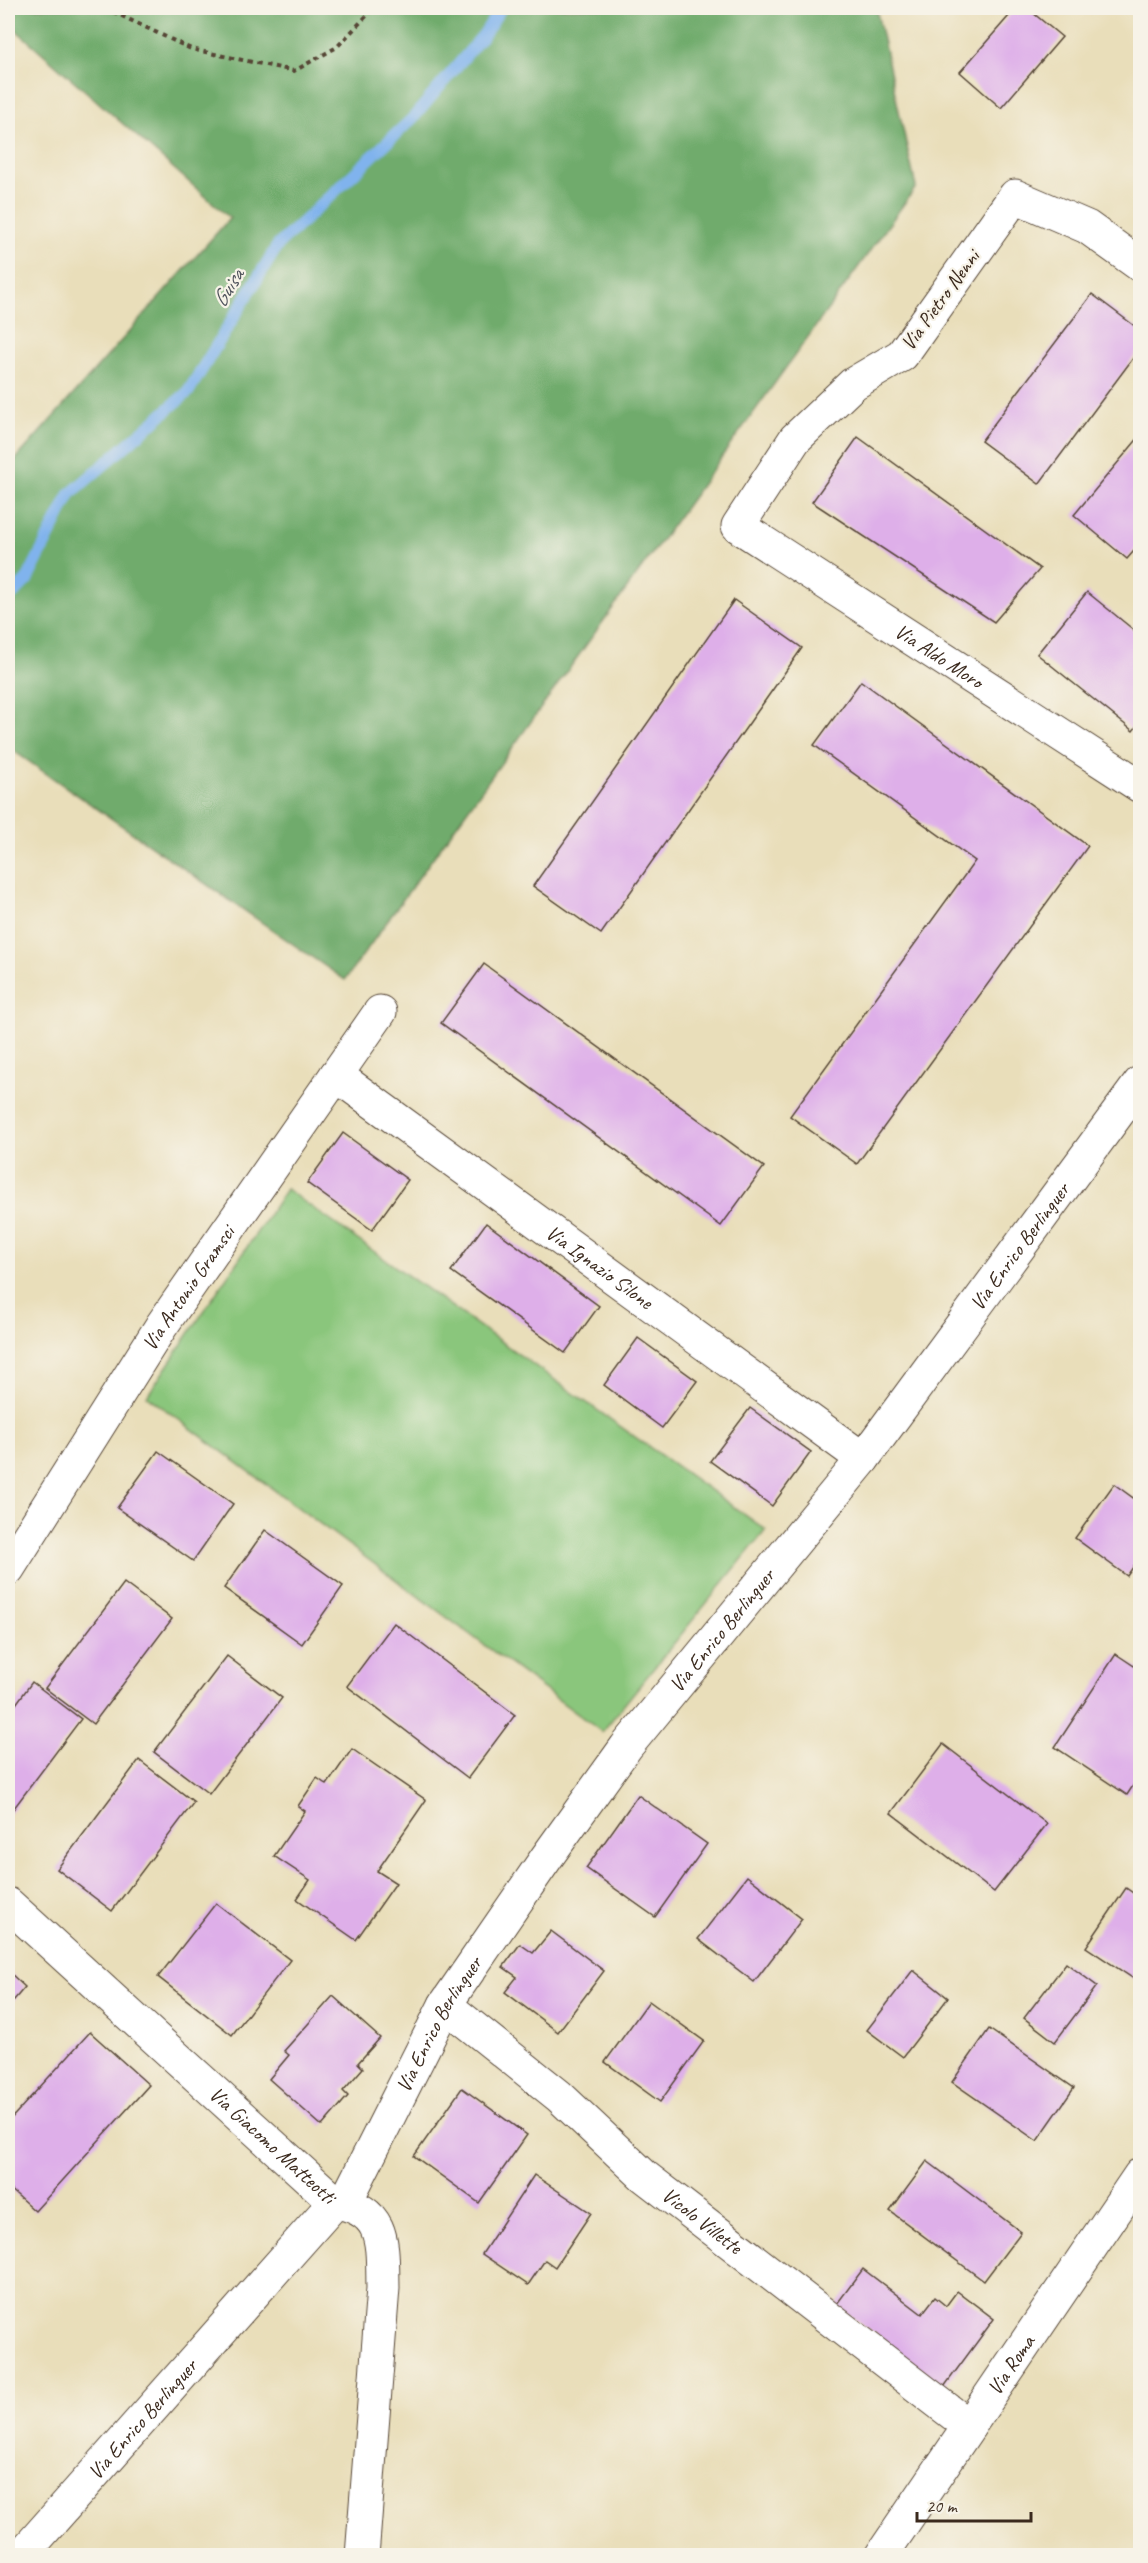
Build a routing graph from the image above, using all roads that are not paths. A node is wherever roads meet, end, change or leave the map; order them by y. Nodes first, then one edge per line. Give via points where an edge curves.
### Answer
1 (1140, 265) edge
2 (738, 526) joint
3 (1140, 786) edge
4 (380, 1012) dead end
5 (336, 1075) junction
6 (1140, 1083) edge
7 (863, 1459) junction
8 (8, 1569) edge
9 (8, 1904) edge
10 (445, 2005) junction
11 (1140, 2175) edge
12 (340, 2202) junction
13 (969, 2426) junction
14 (21, 2556) edge
15 (362, 2556) edge
16 (880, 2556) edge

1 - 2 street, Via Pietro Nenni via 1087,227 1015,196 902,355 853,384 795,440
2 - 3 street, Via Aldo Moro
4 - 5 street, Via Antonio Gramsci
5 - 7 street, Via Ignazio Silone
5 - 8 street, Via Antonio Gramsci via 162,1325
6 - 7 street, Via Enrico Berlinguer
7 - 10 street, Via Enrico Berlinguer via 626,1746
9 - 12 street, Via Giacomo Matteotti
10 - 12 street, Via Enrico Berlinguer
10 - 13 street, Vicolo Villette via 559,2096 644,2176
11 - 13 street, Via Roma
12 - 14 street, Via Enrico Berlinguer
12 - 15 street, Via Giacomo Matteotti via 358,2208 375,2221 382,2258 383,2288
13 - 16 street, Via Roma

